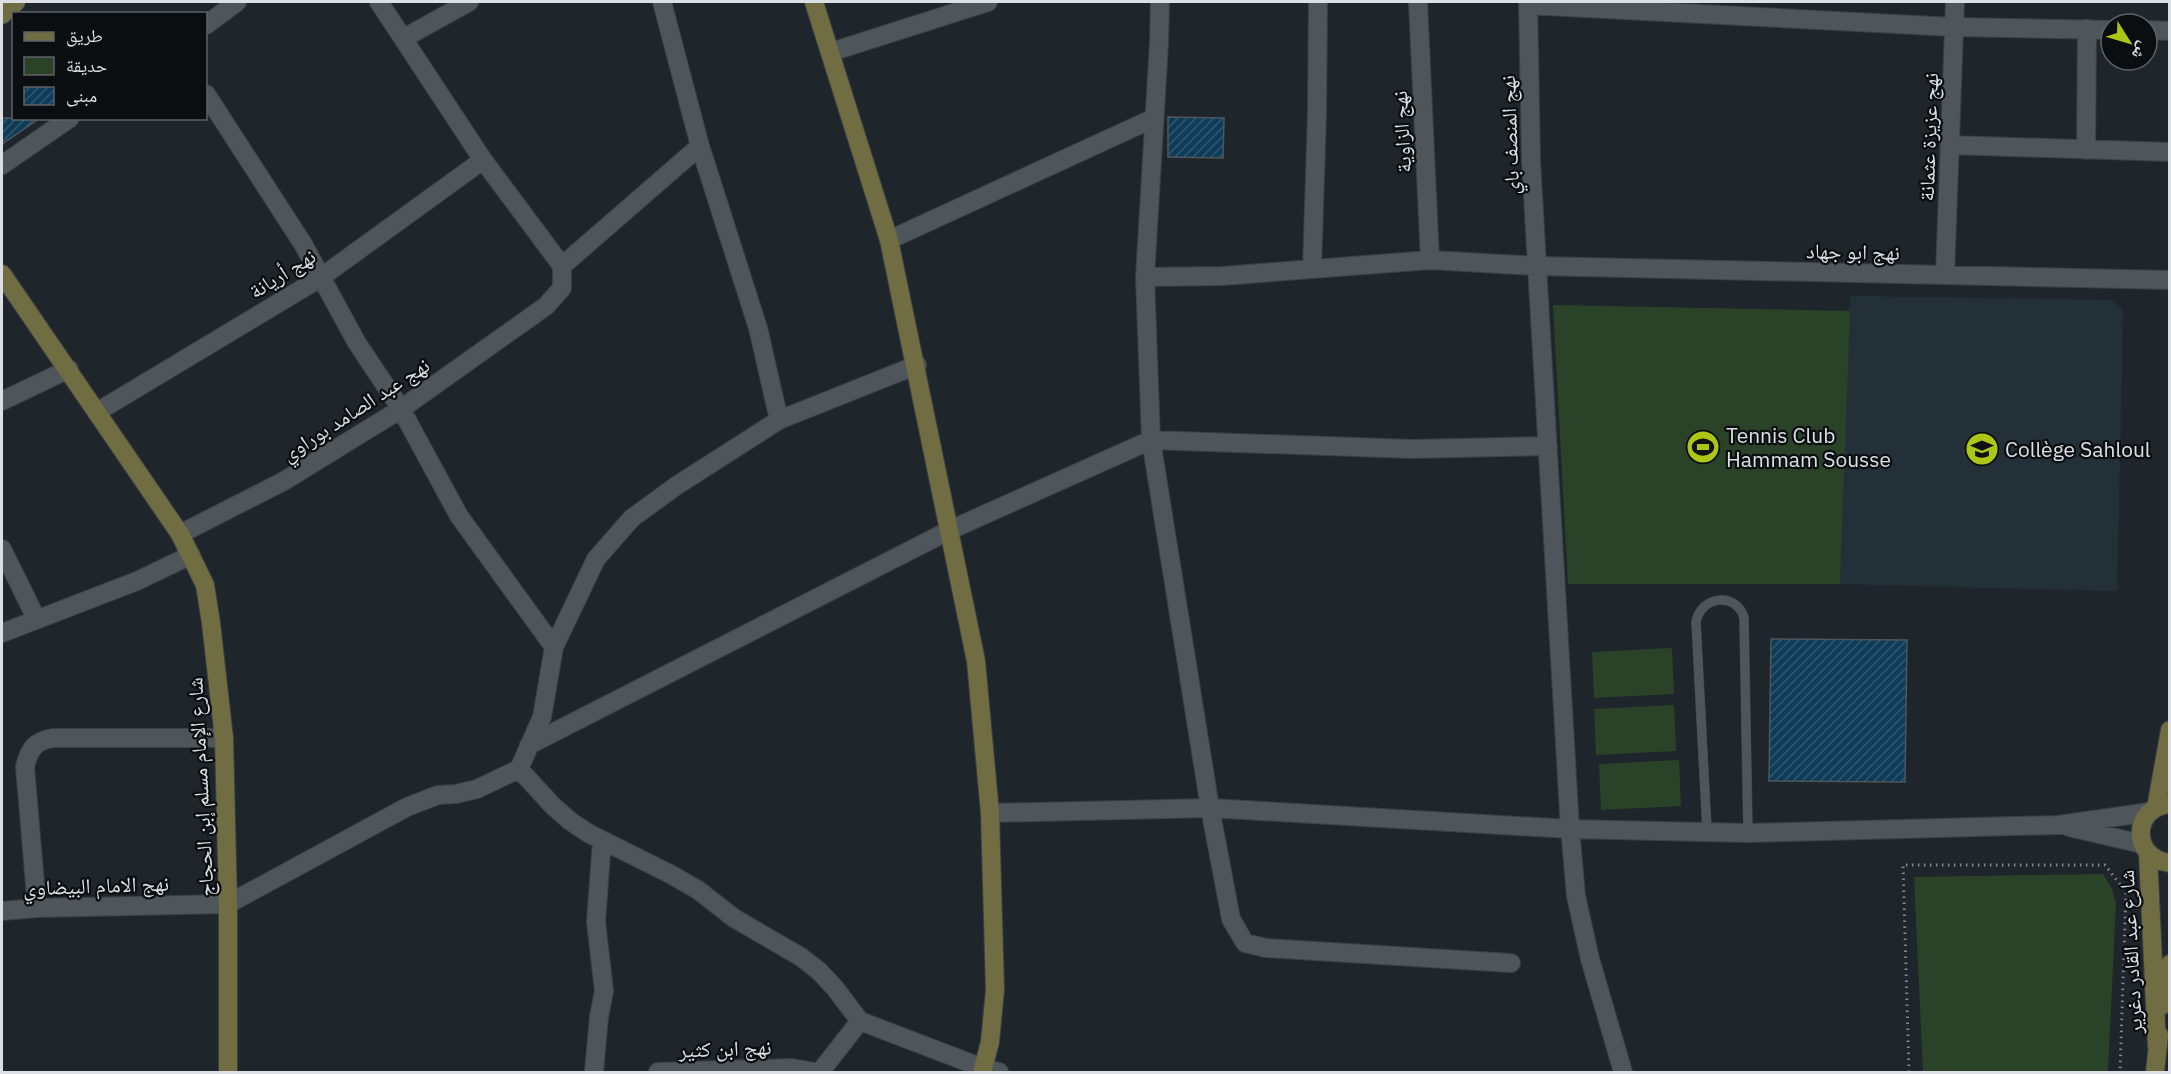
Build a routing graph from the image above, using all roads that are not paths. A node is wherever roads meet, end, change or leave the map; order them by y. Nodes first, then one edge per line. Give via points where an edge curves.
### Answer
1 (14, 2) edge
2 (237, 2) edge
3 (379, 2) edge
4 (469, 2) edge
5 (662, 2) edge
6 (814, 2) edge
7 (988, 2) edge
8 (1160, 2) edge
9 (1318, 2) edge
10 (1418, 2) edge
11 (1955, 2) edge
12 (1528, 3) edge
13 (1669, 7) edge
14 (2, 9) edge
15 (2, 15) edge
16 (207, 24) edge
17 (1954, 27) junction
18 (2087, 29) junction
19 (2099, 30) edge
20 (404, 38) junction
21 (831, 52) junction
22 (207, 96) edge
23 (1154, 118) junction
24 (67, 120) edge
25 (1950, 145) junction
26 (700, 146) junction
27 (2086, 150) junction
28 (2169, 152) edge
29 (483, 160) junction
30 (2, 165) edge
31 (890, 240) junction
32 (1430, 260) junction
33 (562, 266) junction
34 (1536, 266) junction
35 (1312, 269) junction
36 (2, 274) edge
37 (1945, 275) junction
38 (321, 278) junction
39 (1145, 278) junction
40 (2169, 280) edge
41 (917, 365) junction
42 (69, 369) junction
43 (2, 400) edge
44 (401, 409) junction
45 (97, 412) junction
46 (779, 420) junction
47 (1151, 440) junction
48 (1548, 446) junction
49 (950, 530) junction
50 (180, 534) junction
51 (2, 549) edge
52 (191, 555) junction
53 (36, 618) junction
54 (2, 633) edge
55 (554, 647) junction
56 (2169, 730) edge
57 (224, 738) junction
58 (529, 745) junction
59 (519, 769) junction
60 (1210, 808) junction
61 (2158, 808) edge
62 (990, 813) junction
63 (2058, 825) junction
64 (1570, 829) junction
65 (1707, 831) junction
66 (1748, 833) junction
67 (602, 840) junction
68 (2145, 849) junction
69 (2169, 863) edge
70 (228, 904) junction
71 (37, 908) junction
72 (2, 911) edge
73 (1511, 963) dead end
74 (2169, 964) edge
75 (860, 1021) junction
76 (2157, 1047) junction
77 (988, 1071) edge
78 (228, 1072) edge
79 (594, 1072) edge
80 (658, 1072) edge
81 (815, 1072) edge
82 (820, 1072) edge
83 (1623, 1072) edge
84 (2156, 1072) edge

1 - 14 street
1 - 15 street
2 - 16 street
3 - 20 street
4 - 20 street
5 - 26 street
6 - 21 street
7 - 21 street
8 - 23 street
9 - 35 street
10 - 32 street, نهج الزاوية
11 - 17 street, نهج عزيزة عثمانة
12 - 13 street
12 - 34 street, نهج المنصف باي
13 - 17 street
17 - 18 street
17 - 25 street, نهج عزيزة عثمانة
18 - 19 street
18 - 27 street
20 - 29 street
21 - 31 street
22 - 38 street via 303,243
23 - 31 street
23 - 39 street
24 - 30 street
25 - 27 street
25 - 37 street, نهج عزيزة عثمانة
26 - 33 street
26 - 46 street via 758,328
27 - 28 street
29 - 33 street
29 - 38 street, نهج أريانة
31 - 41 street
32 - 34 street, نهج ابو جهاد
32 - 35 street, نهج ابو جهاد
33 - 44 street, نهج عبد الصامد بوراوي via 561,288 546,306
34 - 37 street, نهج ابو جهاد
34 - 48 street, نهج المنصف باي
35 - 39 street, نهج ابو جهاد
36 - 42 street, شارع اﻹمام مسلم إبن الحجاج
37 - 40 street, نهج ابو جهاد
38 - 44 street via 357,344
38 - 45 street, نهج أريانة
39 - 47 street
41 - 46 street
41 - 49 street
42 - 43 street
42 - 45 street, شارع اﻹمام مسلم إبن الحجاج
44 - 50 street, نهج عبد الصامد بوراوي via 284,481
44 - 55 street via 459,516
45 - 50 street, شارع اﻹمام مسلم إبن الحجاج
46 - 55 street via 632,518 596,559
47 - 48 street via 1401,449
47 - 49 street
47 - 60 street
48 - 64 street, نهج المنصف باي
49 - 58 street
49 - 62 street via 976,661
50 - 52 street, شارع اﻹمام مسلم إبن الحجاج
51 - 53 street
52 - 53 street via 94,598
52 - 57 street, شارع اﻹمام مسلم إبن الحجاج via 205,585
53 - 54 street
55 - 58 street via 542,717
56 - 61 street
57 - 70 street, شارع اﻹمام مسلم إبن الحجاج
57 - 71 street via 53,738 34,745 25,767
58 - 59 street
59 - 67 street via 570,821
59 - 70 street via 477,789 438,795 407,807
60 - 62 street
60 - 64 street
60 - 73 street via 1231,919 1245,943 1266,948
61 - 63 street
61 - 68 street, شارع عبد القادر دغرير via 2141,826
62 - 77 street via 995,990
63 - 66 street
63 - 68 street
64 - 65 street
64 - 83 street, نهج المنصف باي via 1576,896
65 - 66 street
65 - 66 lane via 1696,621 1698,611 1706,603 1720,600 1737,605 1744,618
67 - 75 street via 681,880 734,918 801,957 819,971
67 - 79 street via 596,922 604,992
68 - 69 street via 2157,860
68 - 76 street, شارع عبد القادر دغرير
70 - 71 street, نهج الامام البيضاوي
70 - 78 street, شارع اﻹمام مسلم إبن الحجاج
71 - 72 street, نهج الامام البيضاوي
74 - 76 street, شارع عبد القادر دغرير
75 - 77 street
75 - 82 street
76 - 84 street, شارع عبد القادر دغرير
80 - 81 street, نهج ابن كثير via 792,1068

